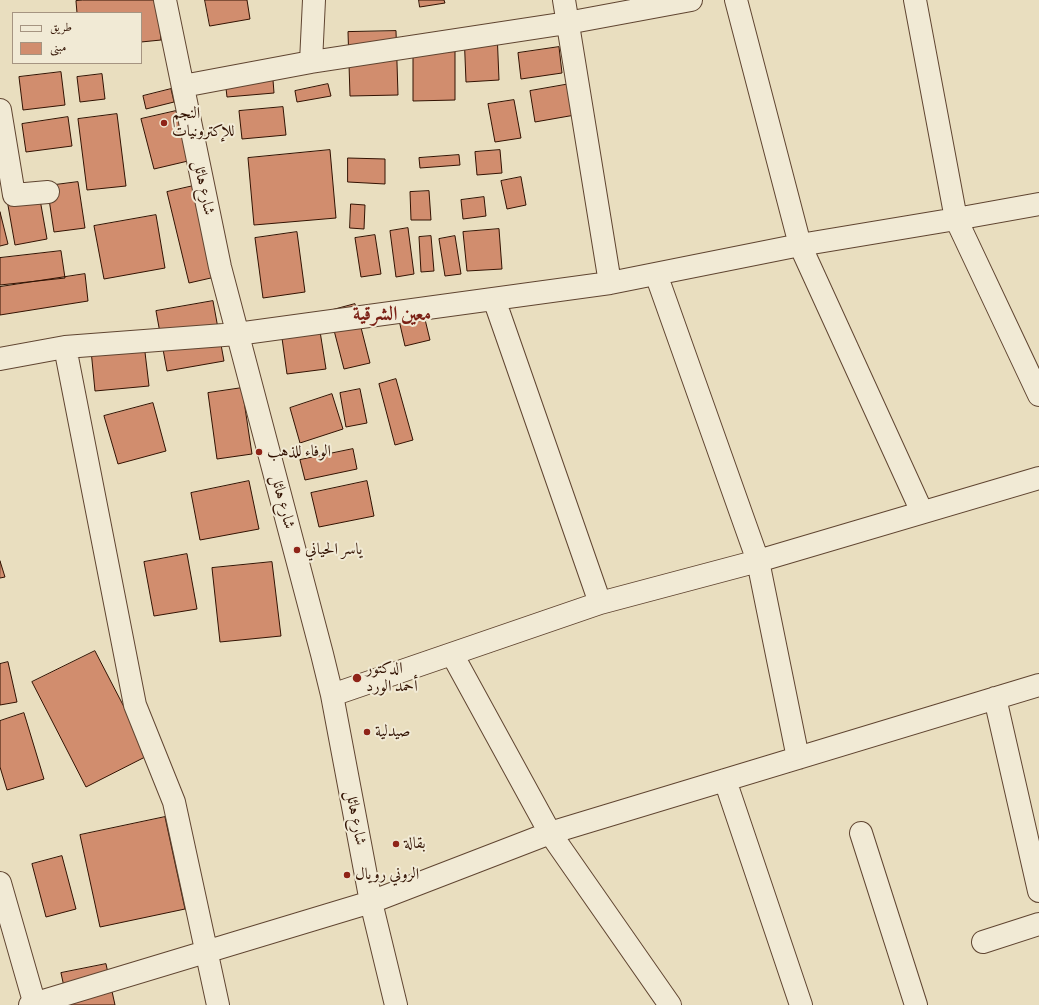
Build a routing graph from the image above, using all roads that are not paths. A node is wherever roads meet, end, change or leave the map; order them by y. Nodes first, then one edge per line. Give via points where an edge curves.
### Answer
1 (165, 0) edge
2 (314, 0) edge
3 (564, 0) edge
4 (691, 0) edge
5 (736, 0) edge
6 (915, 0) edge
7 (567, 23) junction
8 (311, 62) junction
9 (183, 86) junction
10 (0, 110) edge
11 (48, 192) dead end
12 (1039, 204) edge
13 (956, 219) junction
14 (800, 245) junction
15 (656, 274) junction
16 (610, 283) junction
17 (494, 299) junction
18 (237, 334) junction
19 (65, 347) junction
20 (0, 359) edge
21 (1039, 395) edge
22 (1039, 478) edge
23 (922, 512) junction
24 (758, 561) junction
25 (600, 604) junction
26 (452, 654) junction
27 (1039, 685) edge
28 (332, 695) junction
29 (995, 698) junction
30 (798, 758) junction
31 (725, 780) junction
32 (550, 833) junction
33 (861, 833) dead end
34 (0, 883) edge
35 (1039, 891) edge
36 (371, 902) junction
37 (1039, 924) edge
38 (983, 942) dead end
39 (206, 952) junction
40 (33, 1005) edge
41 (218, 1005) edge
42 (396, 1005) edge
43 (670, 1005) edge
44 (801, 1005) edge
45 (916, 1005) edge

1 - 9 street, شارع هائل
2 - 8 street
3 - 7 street
4 - 7 street
5 - 14 street
6 - 13 street
7 - 8 street
7 - 16 street
8 - 9 street
9 - 18 street, شارع هائل via 220,268
10 - 11 street via 14,195
12 - 13 street
13 - 14 street
13 - 21 street
14 - 15 street
14 - 23 street
15 - 16 street
15 - 24 street
16 - 17 street
17 - 18 street
17 - 25 street
18 - 19 street
18 - 28 street, شارع هائل
19 - 20 street
19 - 39 street via 136,705 174,802
22 - 23 street
23 - 24 street
24 - 25 street
24 - 30 street
25 - 26 street
26 - 28 street
26 - 32 street
27 - 29 street
28 - 36 street, شارع هائل
29 - 30 street
29 - 35 street
30 - 31 street
31 - 32 street
31 - 44 street
32 - 36 street
32 - 43 street
33 - 45 street
34 - 40 street
36 - 39 street
36 - 42 street, شارع هائل
37 - 38 street
39 - 40 street
39 - 41 street

